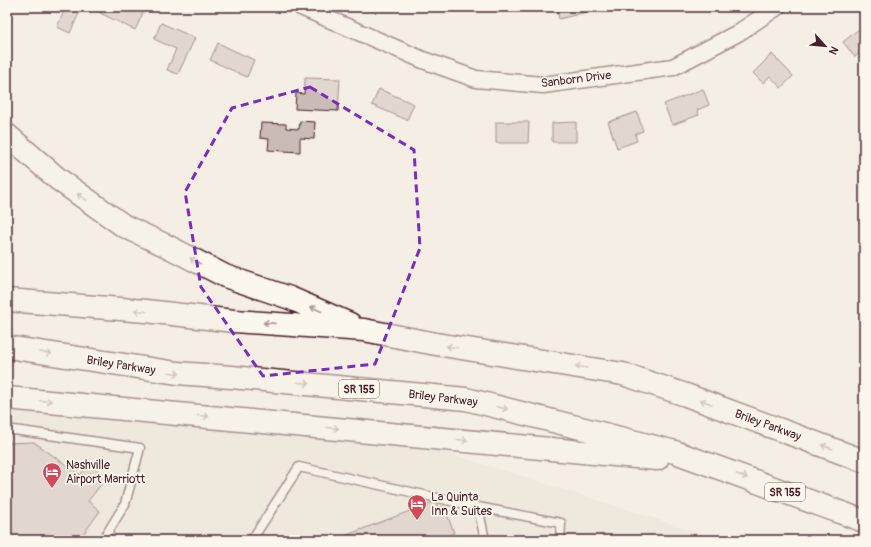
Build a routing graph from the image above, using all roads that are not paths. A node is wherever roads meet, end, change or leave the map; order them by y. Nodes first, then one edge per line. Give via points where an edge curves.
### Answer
1 (301, 7) edge
2 (777, 7) edge
3 (7, 135) edge
4 (7, 300) edge
5 (364, 330) junction
6 (7, 347) edge
7 (7, 398) edge
8 (7, 429) edge
9 (864, 461) edge
10 (705, 463) junction
11 (478, 507) junction
12 (864, 520) edge
13 (102, 540) edge
14 (256, 540) edge
15 (485, 540) edge
16 (560, 540) edge

1 - 2 street, Sanborn Drive via 423,60 476,79 543,85 673,67 738,34
5 -> 3 highway via 290,298 225,276 124,226 58,179
5 -> 4 highway, Briley Parkway
9 -> 5 highway, Briley Parkway via 622,374
6 -> 10 highway, Briley Parkway / SR 155 via 177,373 466,399 675,452
7 -> 10 highway
8 - 13 lane via 140,448 126,504
10 -> 12 highway, Briley Parkway / SR 155
11 - 14 lane via 300,467 254,538
11 - 15 lane
11 - 16 lane via 561,522

